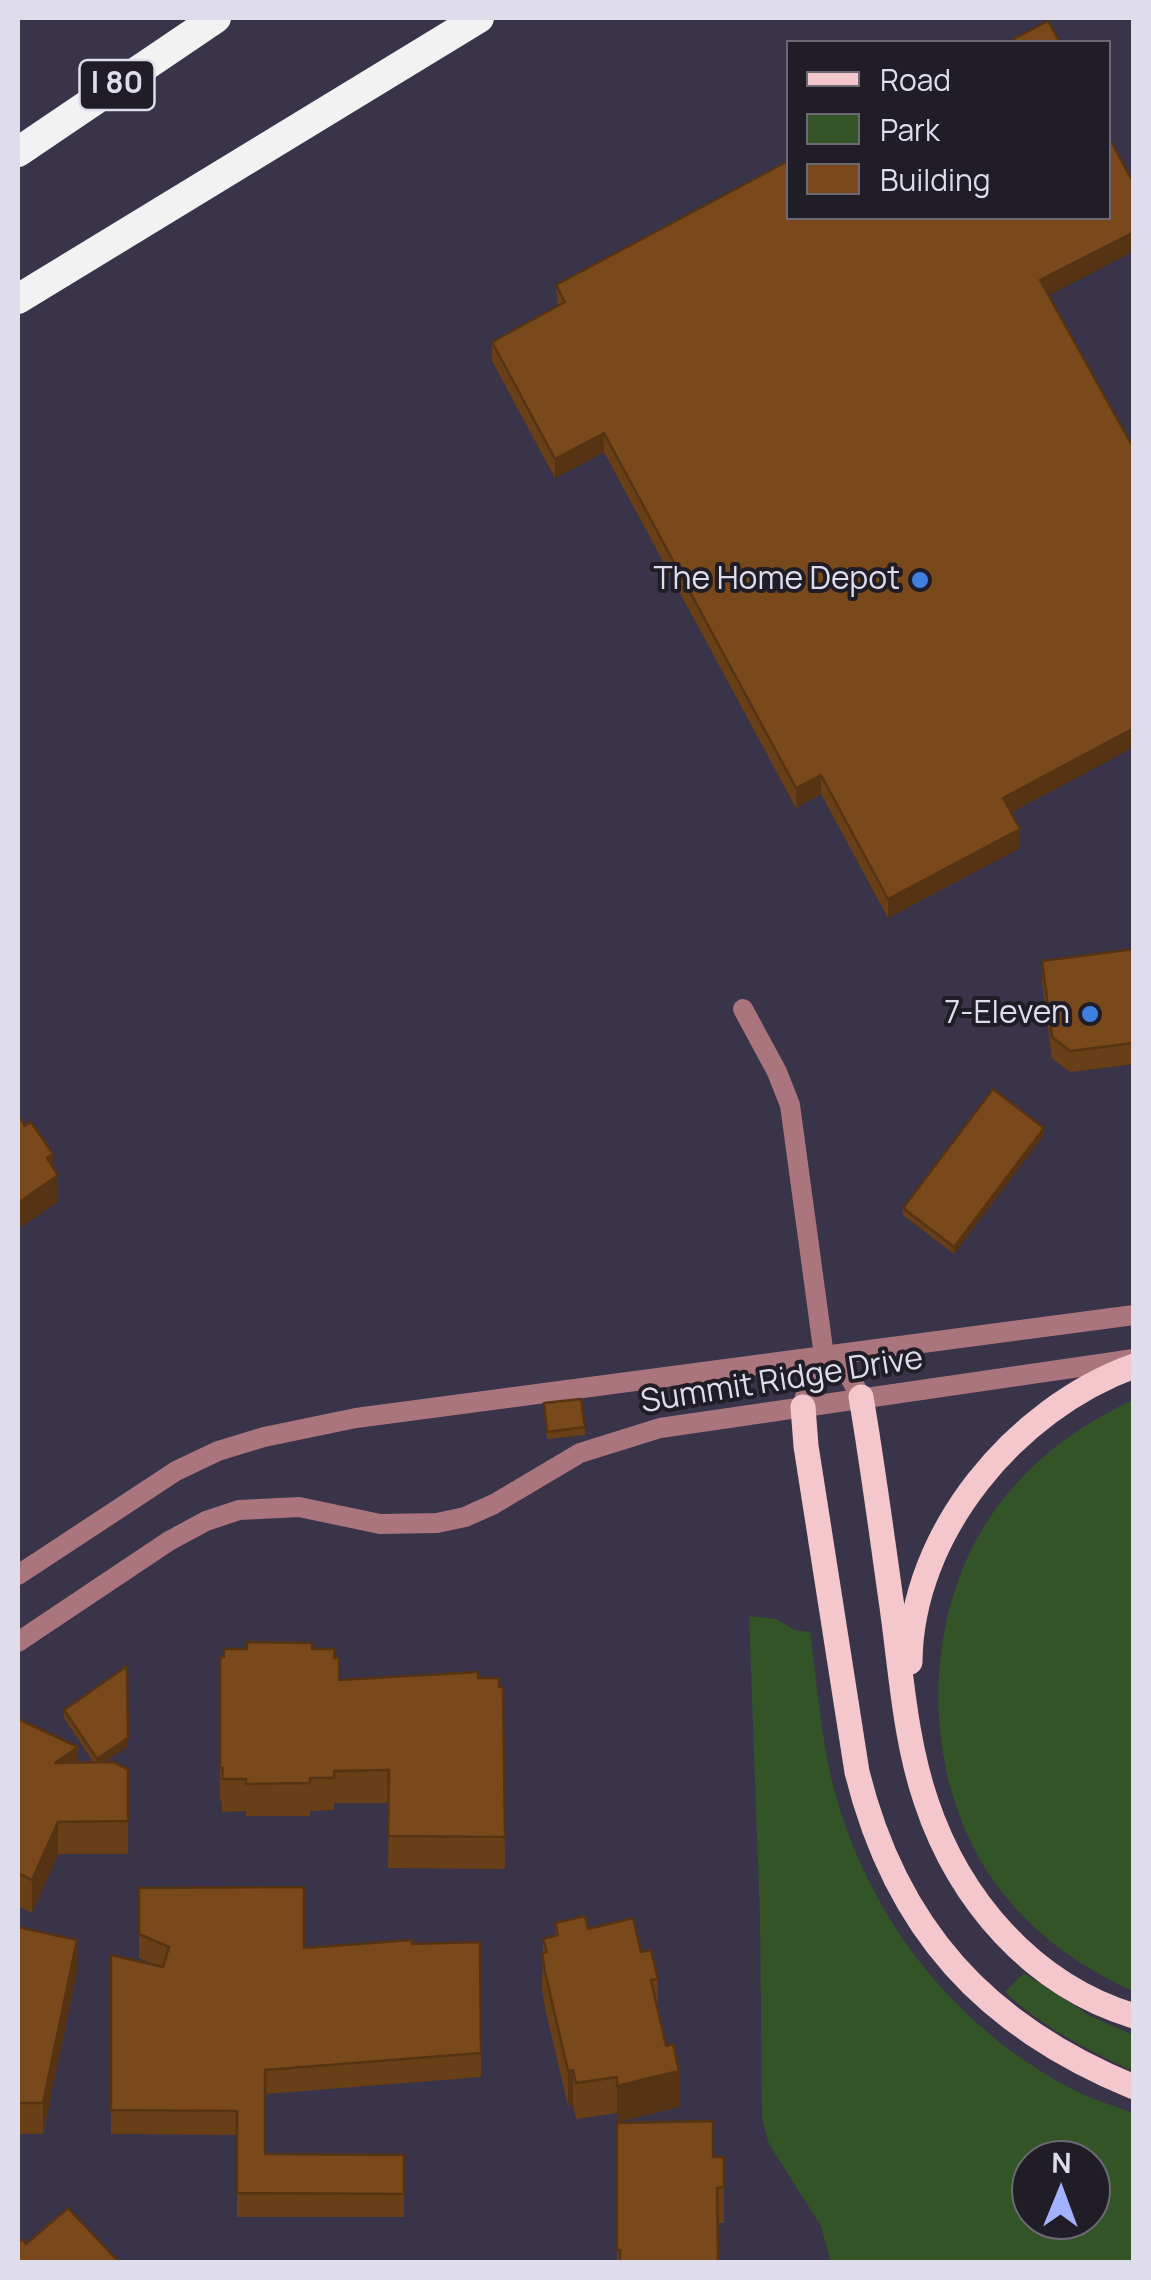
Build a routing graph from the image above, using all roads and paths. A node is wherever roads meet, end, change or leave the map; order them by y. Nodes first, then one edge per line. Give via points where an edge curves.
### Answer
1 (216, 18) edge
2 (478, 18) edge
3 (18, 152) edge
4 (18, 299) edge
5 (743, 1009) dead end
6 (1134, 1315) edge
7 (824, 1356) junction
8 (1134, 1363) edge
9 (861, 1397) junction
10 (803, 1407) junction
11 (18, 1575) edge
12 (18, 1642) edge
13 (913, 1747) junction
14 (1134, 2016) edge
15 (1134, 2087) edge

1 - 3 highway, I 80
2 - 4 highway
5 - 7 street via 790,1105
6 - 7 street, Summit Ridge Drive
7 - 9 street via 848,1374
7 - 10 street via 809,1377
7 - 11 street, Summit Ridge Drive via 356,1418 264,1437 176,1470
8 - 9 street, Summit Ridge Drive
8 - 13 main road via 1032,1427 994,1463 940,1542 914,1616
9 - 10 street, Summit Ridge Drive
9 - 13 main road
10 - 12 street, Summit Ridge Drive via 621,1438 551,1468 494,1504 437,1523 380,1524 299,1507 239,1510 170,1541
10 - 15 main road via 857,1772 886,1862 943,1954 974,1990 1055,2050
13 - 14 main road via 926,1801 949,1853 999,1931 1066,1986

